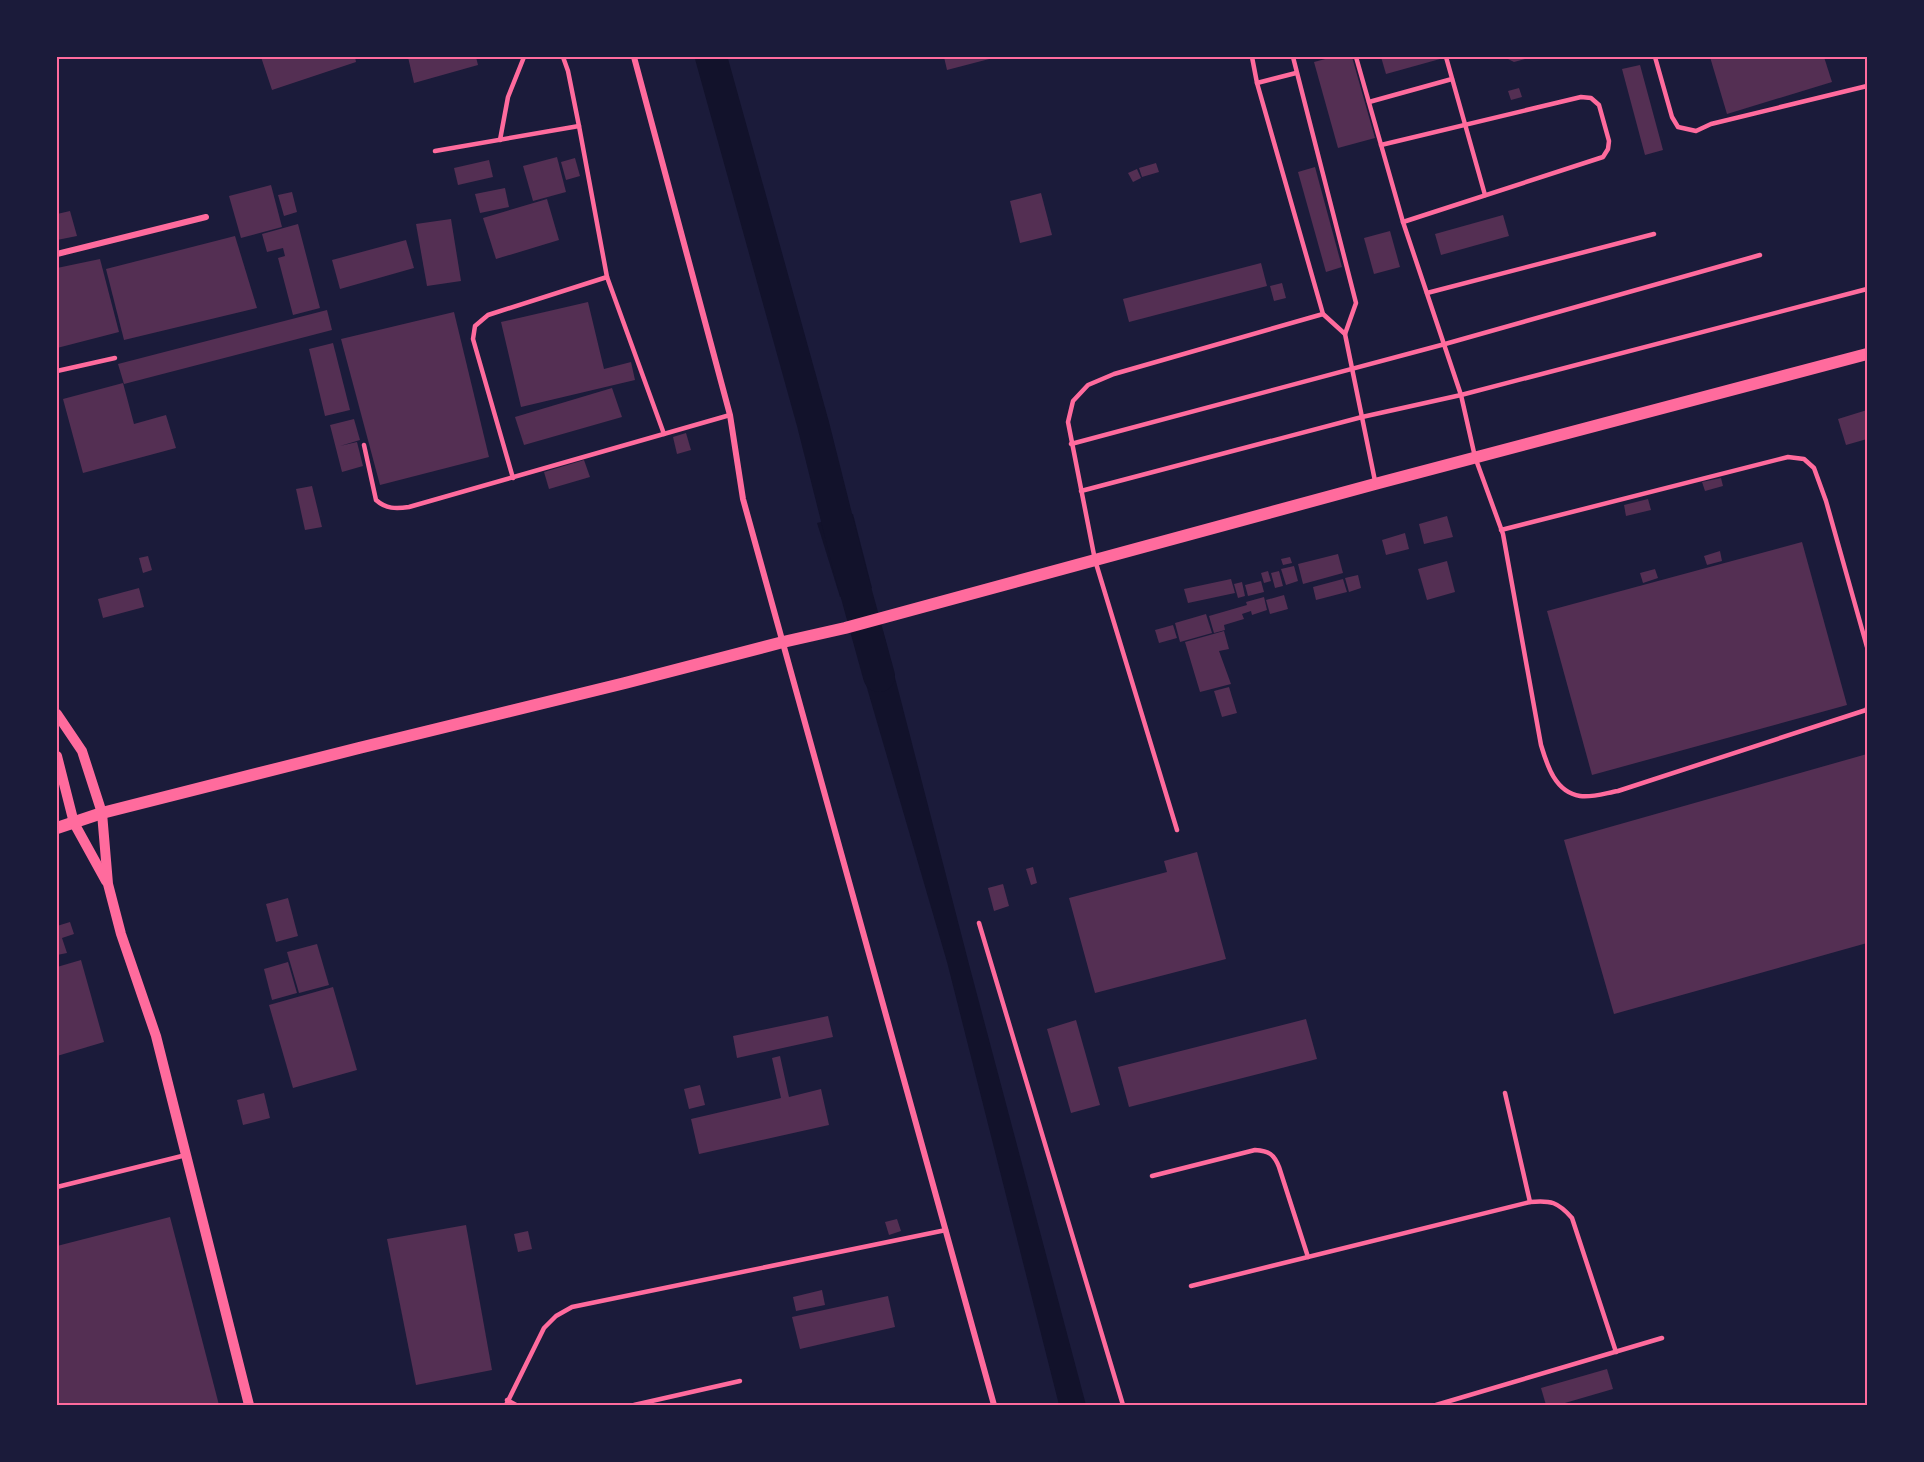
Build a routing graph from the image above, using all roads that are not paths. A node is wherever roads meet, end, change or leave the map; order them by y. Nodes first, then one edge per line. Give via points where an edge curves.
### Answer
1 (524, 57) edge
2 (563, 57) edge
3 (634, 57) edge
4 (1251, 57) edge
5 (1293, 57) edge
6 (1356, 57) edge
7 (1446, 57) edge
8 (1655, 57) edge
9 (1296, 73) junction
10 (1452, 79) junction
11 (1257, 83) junction
12 (1867, 86) edge
13 (1369, 102) junction
14 (1465, 124) junction
15 (579, 126) junction
16 (500, 140) junction
17 (1381, 145) junction
18 (435, 151) dead end
19 (1485, 195) junction
20 (206, 217) dead end
21 (1403, 222) junction
22 (1654, 234) dead end
23 (57, 254) edge
24 (1760, 255) dead end
25 (607, 276) junction
26 (1867, 289) edge
27 (1427, 293) junction
28 (1323, 314) junction
29 (1345, 334) junction
30 (1444, 344) junction
31 (1867, 354) edge
32 (115, 358) dead end
33 (1352, 367) junction
34 (57, 370) edge
35 (1461, 395) junction
36 (730, 415) junction
37 (1362, 417) junction
38 (664, 434) junction
39 (1071, 444) junction
40 (364, 445) dead end
41 (1475, 458) junction
42 (513, 478) junction
43 (1375, 484) junction
44 (1081, 491) junction
45 (1502, 530) junction
46 (1095, 560) junction
47 (783, 642) junction
48 (1867, 647) edge
49 (1867, 708) edge
50 (57, 714) edge
51 (57, 756) edge
52 (102, 813) junction
53 (74, 823) junction
54 (57, 828) edge
55 (1177, 830) dead end
56 (108, 884) junction
57 (979, 923) dead end
58 (1505, 1093) dead end
59 (186, 1155) junction
60 (1152, 1176) dead end
61 (57, 1187) edge
62 (1530, 1202) junction
63 (946, 1230) junction
64 (1308, 1257) junction
65 (1191, 1286) dead end
66 (1662, 1338) dead end
67 (1616, 1352) junction
68 (740, 1381) dead end
69 (506, 1403) edge
70 (249, 1405) edge
71 (516, 1405) edge
72 (634, 1405) edge
73 (994, 1405) edge
74 (1123, 1405) edge
75 (1436, 1405) edge

1 - 16 lane via 508,97
2 - 15 lane
3 - 36 street
4 - 11 lane
5 - 9 lane
6 - 13 lane
7 - 10 lane
8 - 12 lane via 1672,117 1678,126 1696,131
9 - 11 lane
9 - 29 lane via 1356,303
10 - 13 lane
10 - 14 lane
11 - 28 lane
13 - 17 lane
14 - 17 lane
14 - 19 lane
14 - 19 lane via 1581,97 1591,98 1599,105 1609,141 1603,157
15 - 16 lane
15 - 25 lane
16 - 18 lane
17 - 21 lane
19 - 21 lane
20 - 23 street
21 - 27 lane
22 - 27 lane
24 - 30 lane
25 - 38 lane
25 - 42 lane via 488,315 475,326 473,339
26 - 35 lane
27 - 30 lane
28 - 29 lane
28 - 39 lane via 1114,374 1088,385 1073,401 1068,422
29 - 33 lane
30 - 33 lane
30 - 35 lane
31 - 41 main road
32 - 34 lane
33 - 37 lane
33 - 39 lane
35 - 37 lane
35 - 41 lane
36 - 38 lane
36 - 47 street via 743,500
37 - 43 lane
37 - 44 lane
38 - 42 lane
39 - 44 lane
40 - 42 lane via 376,500 393,509
41 - 43 main road
41 - 45 lane
43 - 46 main road
44 - 46 lane
45 - 48 lane via 1788,457 1804,459 1814,468 1826,501
45 - 49 lane via 1541,745 1550,773 1566,791 1580,796 1618,791
46 - 47 main road
46 - 55 lane
47 - 52 main road
47 - 63 street
50 - 52 street via 82,751
51 - 53 street
52 - 53 main road
52 - 56 street
53 - 54 main road
53 - 56 street
56 - 59 street via 156,1036
57 - 74 lane
58 - 62 lane
59 - 61 lane
59 - 70 street
60 - 64 lane via 1256,1150 1267,1151 1279,1167
62 - 64 lane
62 - 67 lane via 1549,1201 1572,1218
63 - 69 lane via 572,1307 544,1328
63 - 73 street
64 - 65 lane
66 - 67 lane
67 - 75 lane
68 - 72 lane
69 - 71 lane

